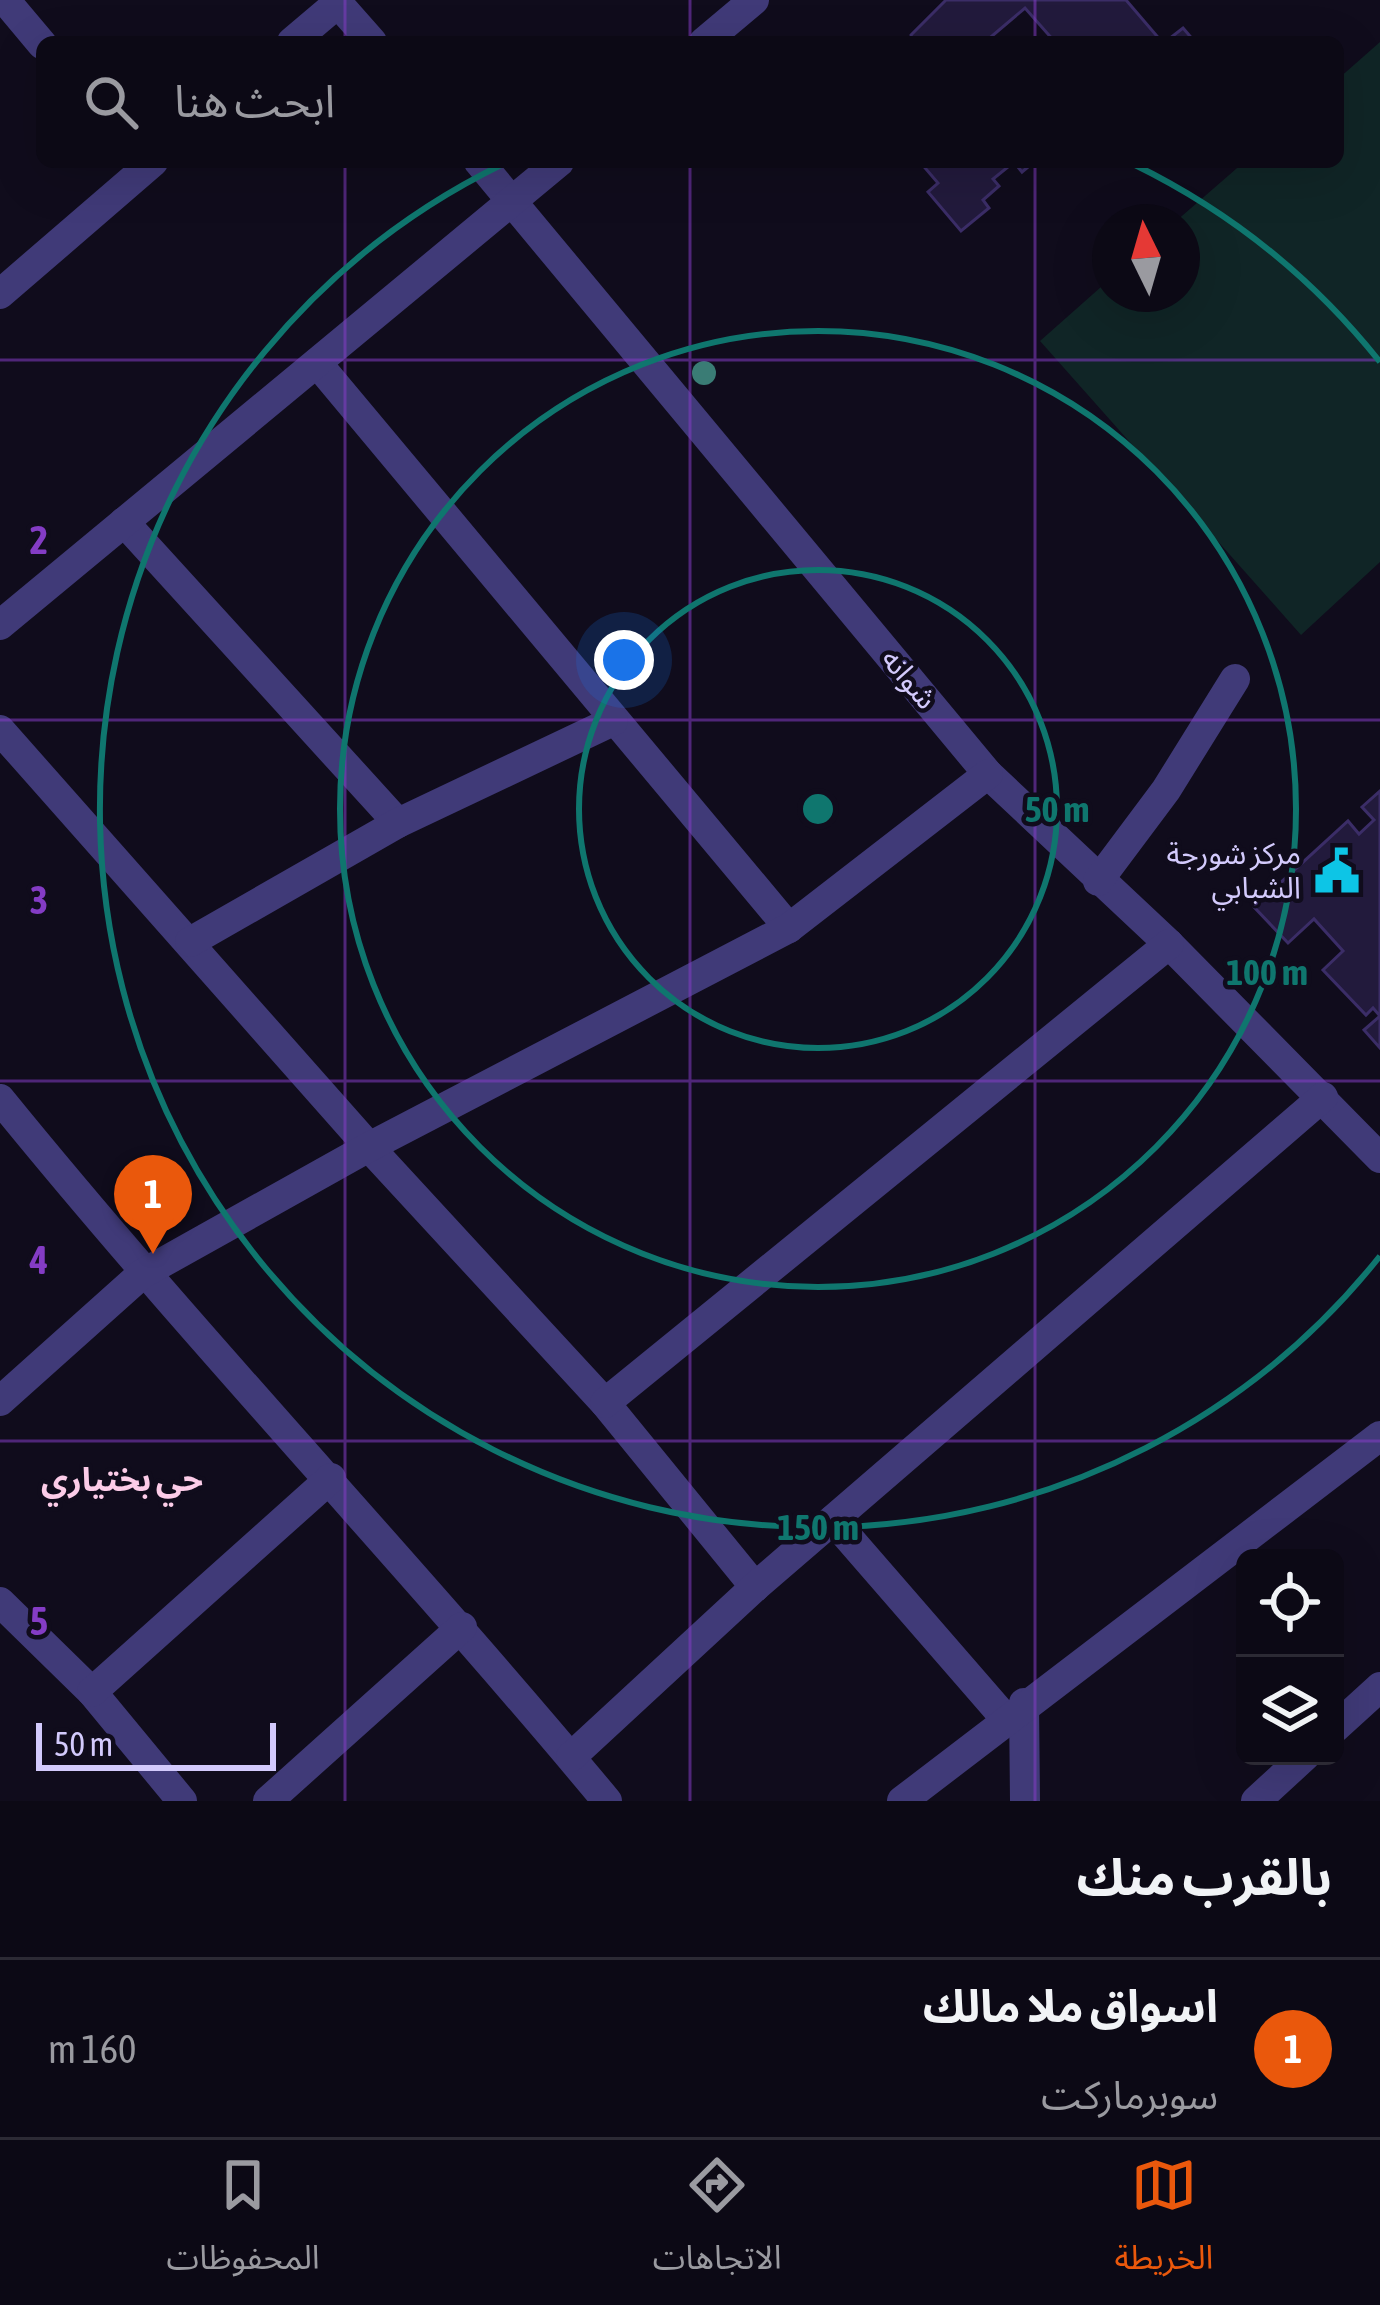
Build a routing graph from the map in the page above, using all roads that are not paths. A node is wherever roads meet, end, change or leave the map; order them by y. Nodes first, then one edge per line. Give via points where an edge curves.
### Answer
1 (5, 0) edge
2 (754, 0) edge
3 (336, 2) edge
4 (299, 36) edge
5 (367, 36) edge
6 (711, 36) edge
7 (36, 37) edge
8 (143, 168) edge
9 (484, 168) edge
10 (552, 168) edge
11 (513, 200) junction
12 (0, 294) edge
13 (317, 363) junction
14 (124, 522) junction
15 (0, 625) edge
16 (1234, 680) dead end
17 (613, 721) junction
18 (0, 730) edge
19 (988, 774) junction
20 (398, 824) junction
21 (1098, 880) junction
22 (789, 928) junction
23 (190, 942) junction
24 (1169, 944) junction
25 (1324, 1097) junction
26 (0, 1099) edge
27 (369, 1147) junction
28 (1380, 1158) edge
29 (142, 1274) junction
30 (0, 1401) edge
31 (605, 1402) junction
32 (1380, 1436) edge
33 (332, 1478) junction
34 (833, 1520) junction
35 (755, 1587) junction
36 (0, 1602) edge
37 (462, 1627) junction
38 (1380, 1687) edge
39 (92, 1691) junction
40 (1015, 1710) junction
41 (1344, 1720) edge
42 (571, 1757) junction
43 (1295, 1765) edge
44 (272, 1800) edge
45 (182, 1801) edge
46 (608, 1801) edge
47 (902, 1801) edge
48 (1025, 1801) edge
49 (1256, 1801) edge

1 - 7 street
2 - 6 street
3 - 4 street
3 - 5 street
8 - 12 street
9 - 11 street, شوانە
10 - 11 street
11 - 13 street
11 - 19 street, شوانە
13 - 14 street
13 - 17 street
14 - 15 street
14 - 20 street
16 - 21 street
17 - 20 street
17 - 22 street
18 - 23 street
19 - 21 street, شوانە
19 - 22 street
20 - 23 street
21 - 24 street, شوانە
22 - 27 street
23 - 27 street
24 - 25 street, شوانە
24 - 31 street
25 - 28 street, شوانە
25 - 34 street
26 - 29 street
27 - 29 street
27 - 31 street
29 - 30 street
29 - 33 street
31 - 35 street
32 - 40 street
33 - 37 street
33 - 39 street
34 - 35 street
34 - 40 street
35 - 42 street
36 - 39 street
37 - 42 street
37 - 44 street
38 - 41 street
39 - 45 street
40 - 47 street
40 - 48 street
42 - 46 street
43 - 49 street

